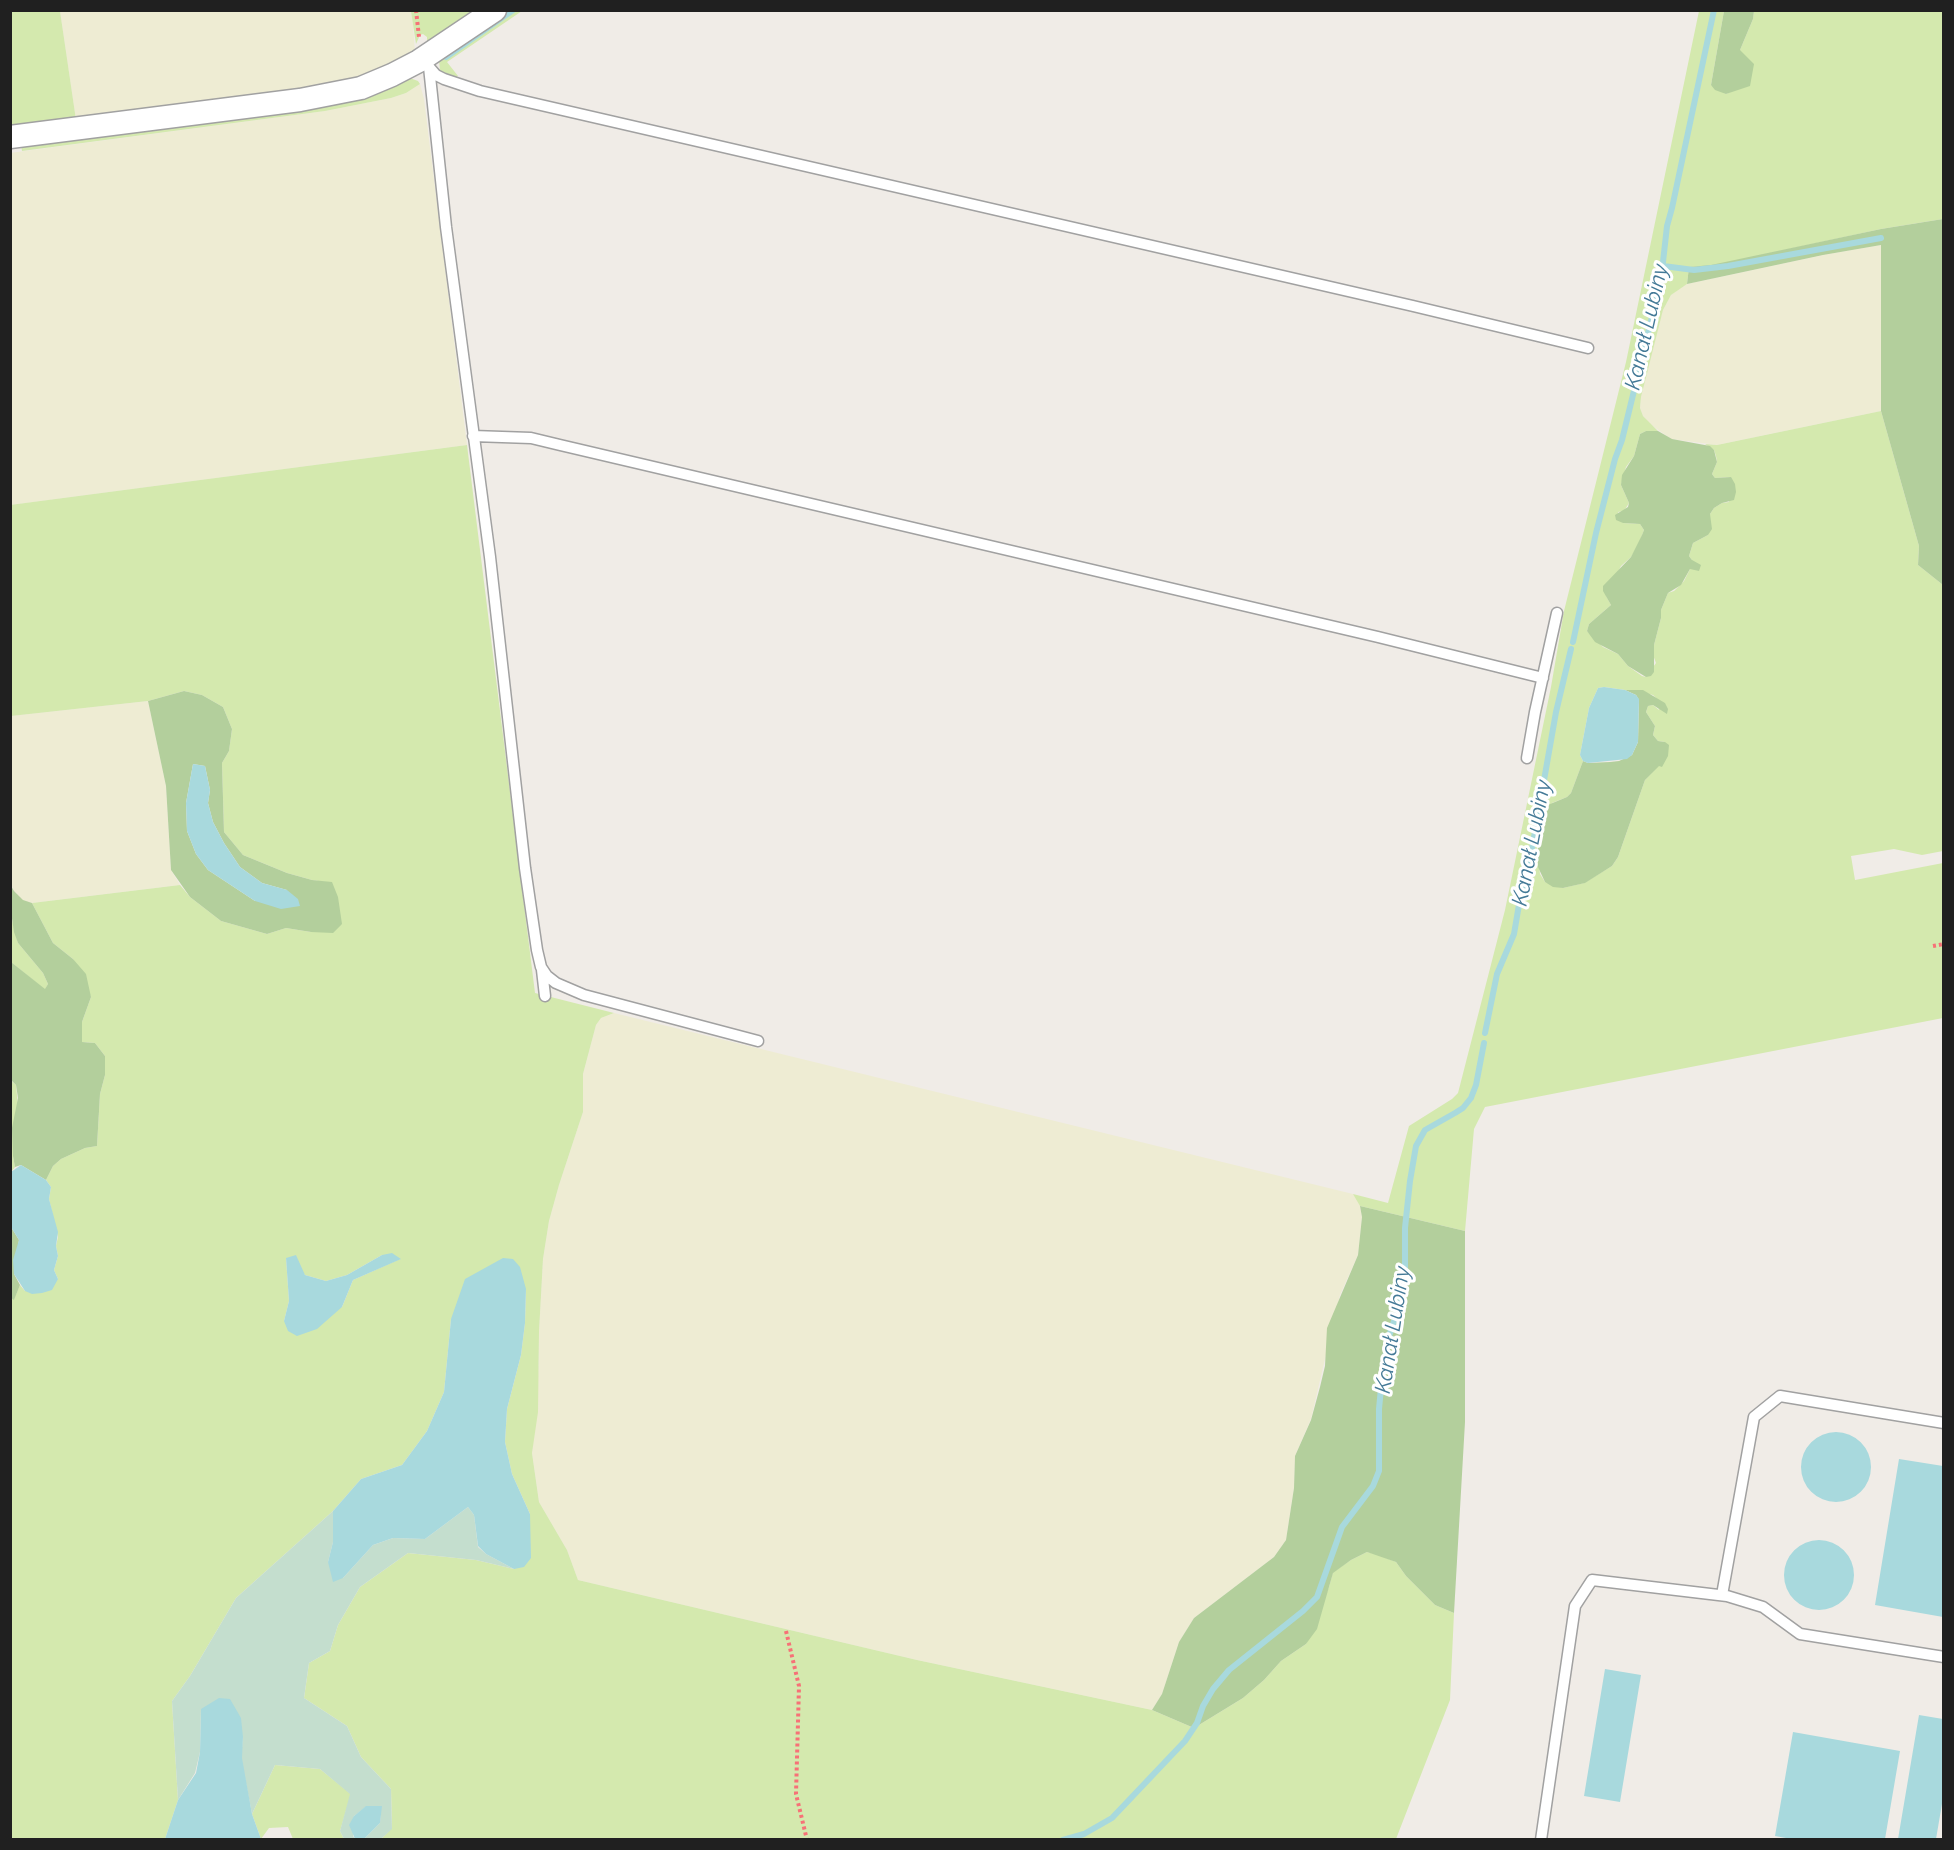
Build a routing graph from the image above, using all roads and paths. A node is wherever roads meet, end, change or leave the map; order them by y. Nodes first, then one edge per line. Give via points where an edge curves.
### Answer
1 (495, 10) edge
2 (429, 61) junction
3 (10, 136) edge
4 (1588, 348) dead end
5 (473, 436) junction
6 (1557, 613) dead end
7 (1543, 678) junction
8 (1527, 758) dead end
9 (1944, 944) edge
10 (1933, 946) dead end
11 (541, 967) junction
12 (545, 996) dead end
13 (758, 1041) dead end
14 (1944, 1423) edge
15 (1722, 1595) junction
16 (786, 1631) dead end
17 (1944, 1657) edge
18 (807, 1839) edge
19 (1541, 1839) edge

1 - 2 street
2 - 3 street via 361,88 323,96
2 - 4 lane via 436,75 480,91
2 - 5 lane
5 - 7 lane via 531,438
5 - 11 lane via 525,868
6 - 7 lane
7 - 8 lane
9 - 10 path
11 - 12 lane
11 - 13 lane via 556,983 584,995
14 - 15 lane via 1780,1396 1754,1417
15 - 17 lane via 1763,1607 1800,1634
15 - 19 lane via 1592,1580 1575,1606
16 - 18 path via 800,1686 796,1794

